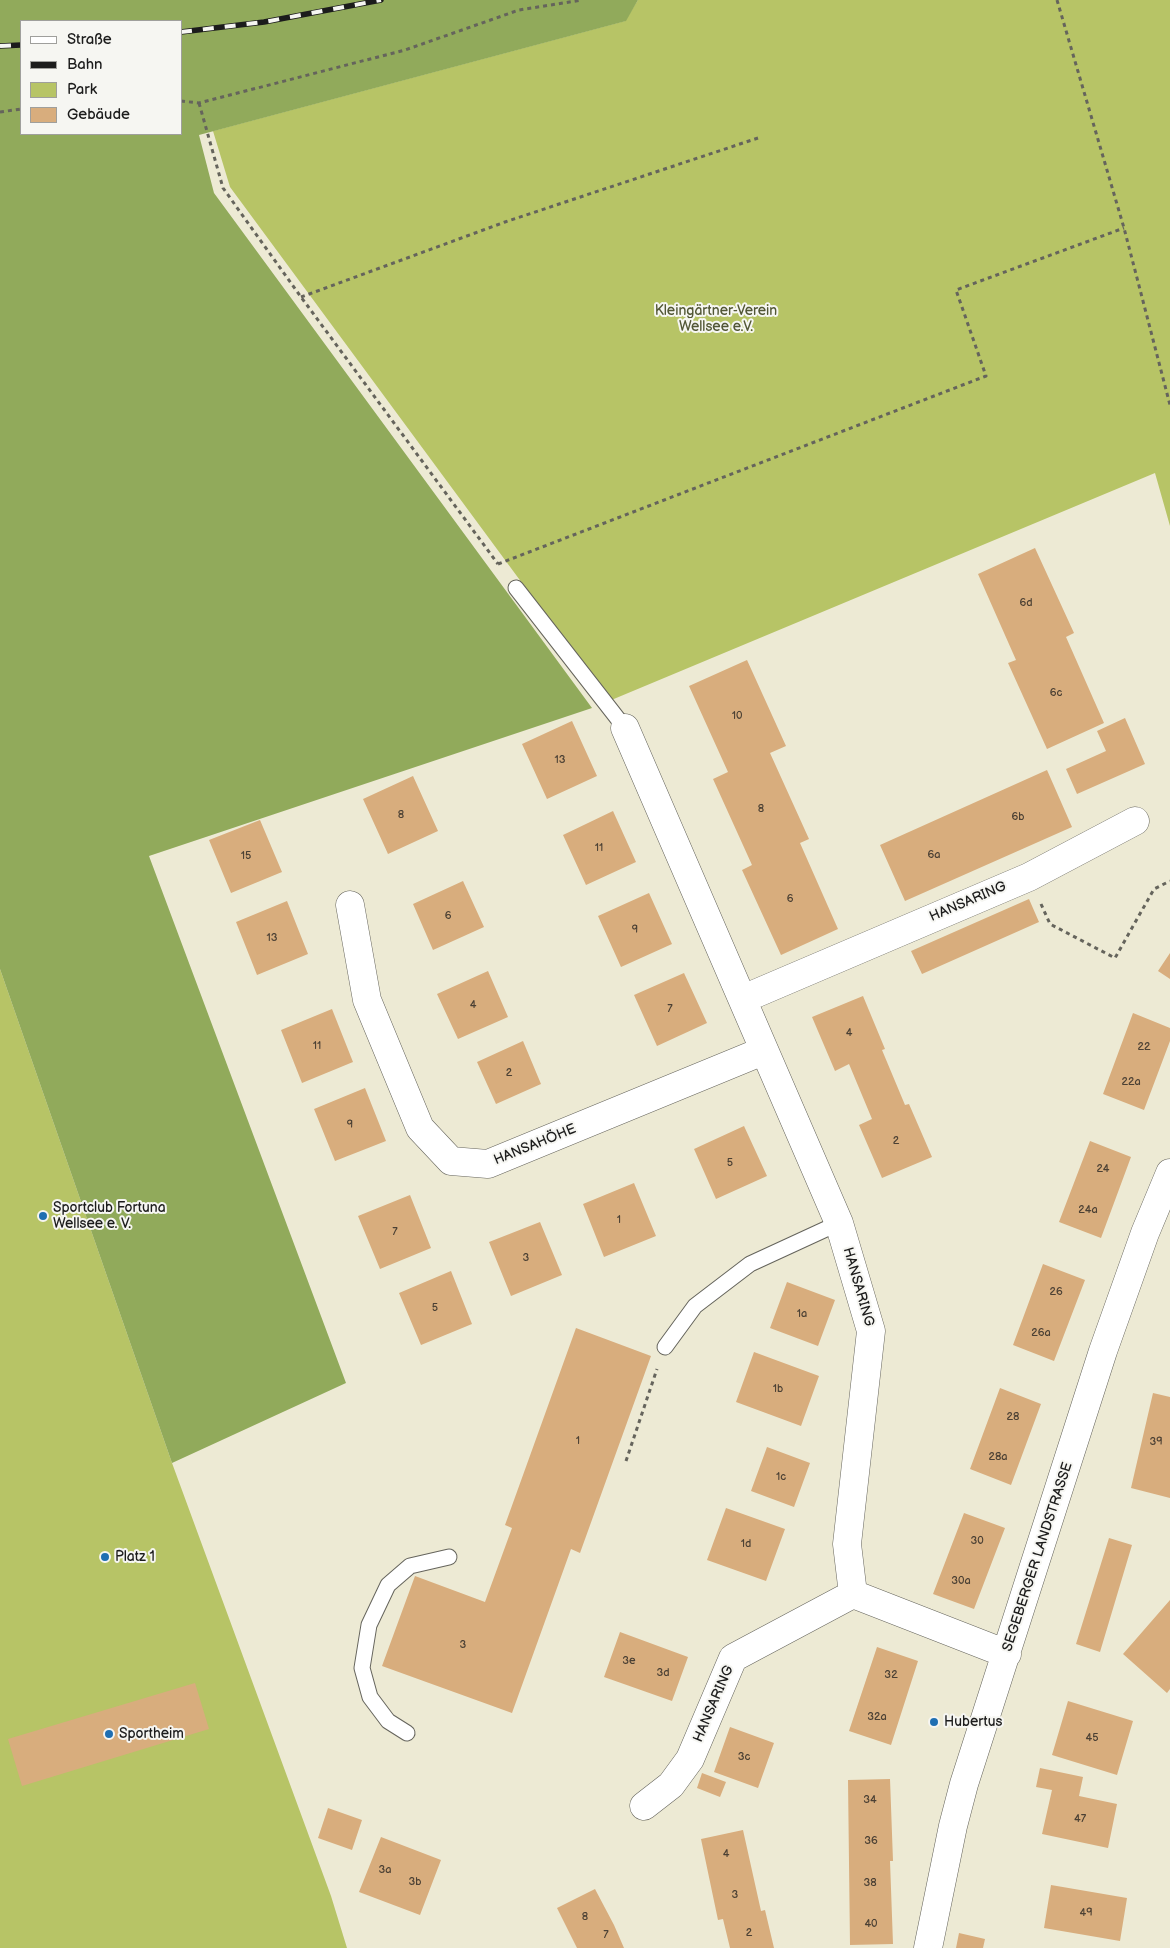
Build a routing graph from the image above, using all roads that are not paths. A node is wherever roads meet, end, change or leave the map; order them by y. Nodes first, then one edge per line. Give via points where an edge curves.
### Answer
1 (516, 588) road end
2 (625, 728) joint
3 (1135, 821) dead end
4 (350, 905) dead end
5 (743, 999) junction
6 (763, 1051) junction
7 (1170, 1173) edge
8 (839, 1223) junction
9 (665, 1347) road end
10 (449, 1557) dead end
11 (853, 1594) junction
12 (1007, 1654) junction
13 (408, 1733) dead end
14 (644, 1806) dead end
15 (928, 1948) edge

1 - 2 lane
2 - 5 street, HANSARING
3 - 5 street, HANSARING via 1029,877
4 - 6 street, HANSAHÖHE via 367,1000 420,1128 451,1161 488,1164
5 - 6 street, HANSARING
6 - 8 street, HANSARING
7 - 12 street, SEGEBERGER LANDSTRASSE via 1144,1232 1103,1351
8 - 9 lane via 750,1264 695,1306
8 - 11 street, HANSARING via 872,1332 847,1544
10 - 13 lane via 410,1566 388,1585 369,1625 362,1668 370,1697 388,1721
11 - 12 street
11 - 14 street, HANSARING via 733,1658 690,1759 671,1785
12 - 15 street, SEGEBERGER LANDSTRASSE via 964,1784

